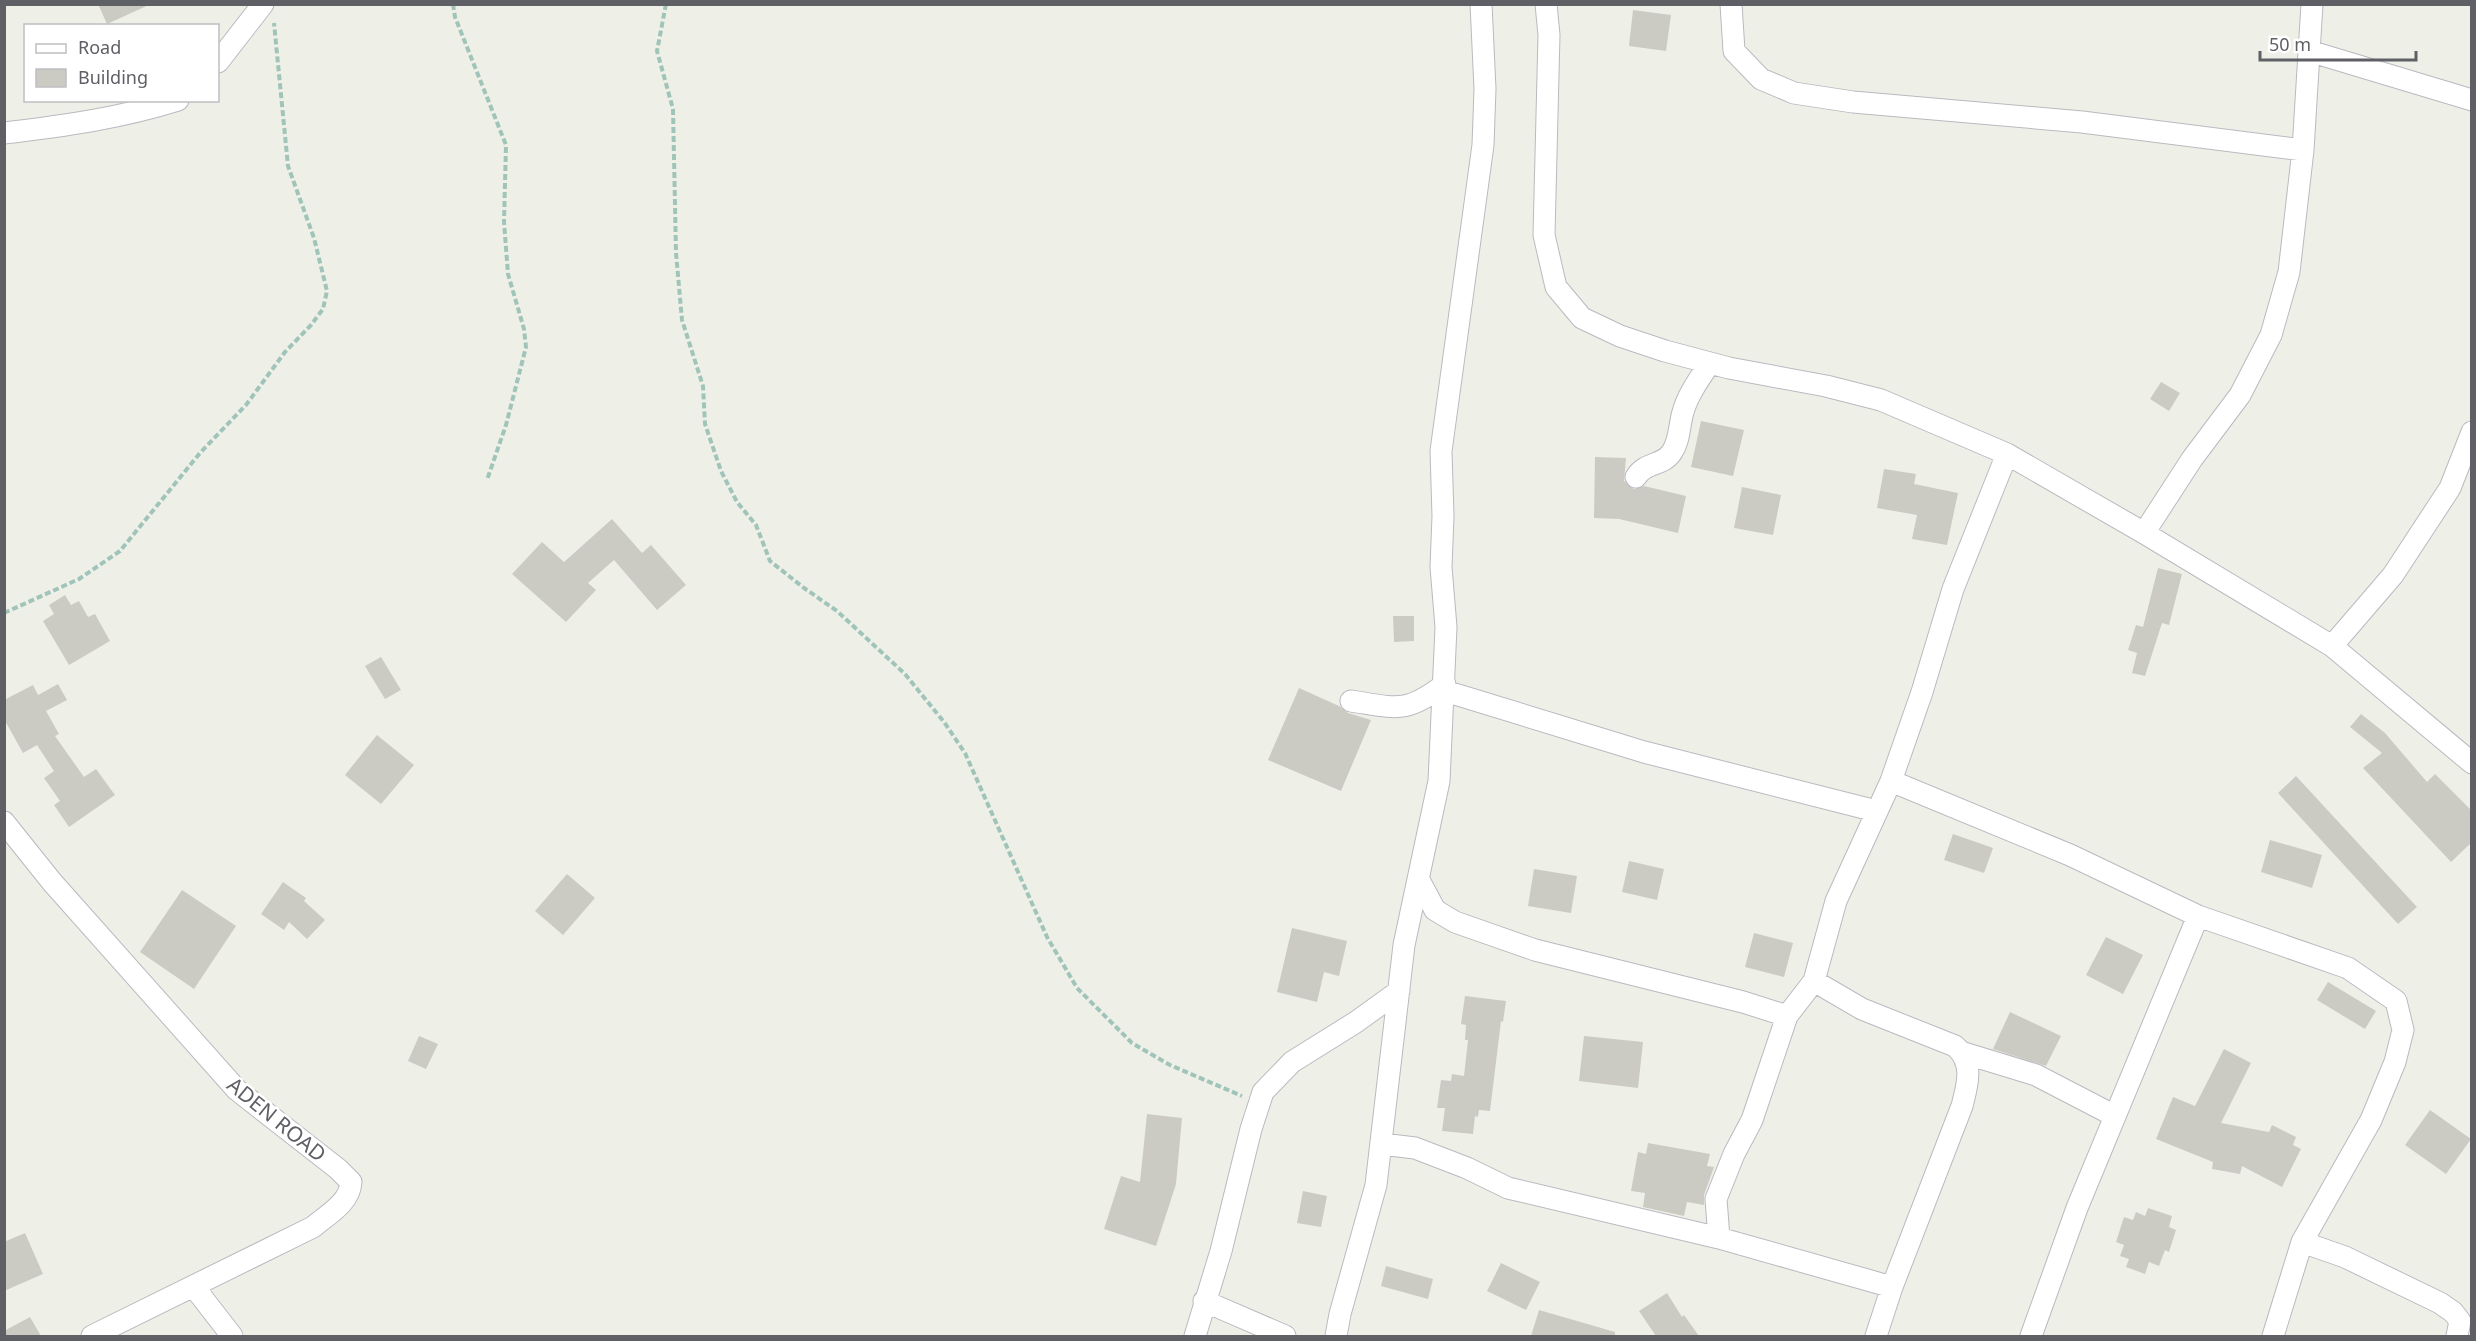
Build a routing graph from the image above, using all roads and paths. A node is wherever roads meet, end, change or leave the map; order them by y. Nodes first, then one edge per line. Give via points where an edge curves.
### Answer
1 (453, 4) edge
2 (666, 4) edge
3 (1481, 4) edge
4 (1546, 4) edge
5 (1731, 4) edge
6 (2312, 4) edge
7 (268, 9) edge
8 (2309, 51) junction
9 (219, 61) edge
10 (2472, 99) edge
11 (171, 102) edge
12 (4, 133) edge
13 (2303, 150) junction
14 (1710, 363) junction
15 (2472, 432) edge
16 (2007, 454) junction
17 (1636, 477) dead end
18 (487, 480) dead end
19 (2144, 533) junction
20 (4, 613) edge
21 (2332, 646) junction
22 (1445, 688) junction
23 (1351, 701) dead end
24 (2472, 763) edge
25 (1891, 781) junction
26 (1876, 811) junction
27 (4, 822) edge
28 (1419, 880) junction
29 (2198, 916) junction
30 (1814, 981) junction
31 (1399, 991) junction
32 (1786, 1016) junction
33 (1964, 1053) junction
34 (1260, 1102) junction
35 (2115, 1116) junction
36 (1382, 1144) junction
37 (1719, 1238) junction
38 (2302, 1242) junction
39 (194, 1287) junction
40 (1892, 1287) junction
41 (1204, 1300) junction
42 (92, 1336) edge
43 (232, 1336) edge
44 (1195, 1336) edge
45 (1285, 1336) edge
46 (1336, 1336) edge
47 (1876, 1336) edge
48 (2031, 1336) edge
49 (2273, 1336) edge
50 (2457, 1336) edge

1 - 18 path via 506,145 504,222 508,274 526,347
2 - 34 path via 657,51 673,109 676,253 682,320 703,386 705,424 721,471 737,502 756,525 770,561 837,610 905,674 944,722 965,753 1047,937 1077,988 1132,1043 1170,1065
3 - 22 street via 1483,145 1441,452
4 - 14 street via 1549,35 1544,235 1556,287 1582,318 1620,336
5 - 13 street via 1734,51 1761,79 1794,93 1893,106 2082,122
6 - 8 street
7 - 9 street
7 - 20 path via 288,166 314,238 327,291 323,309 120,551 79,579
8 - 10 street
8 - 13 street
11 - 12 street via 128,115
13 - 19 street via 2289,272 2271,335 2240,395
14 - 16 street via 1881,400
14 - 17 street via 1684,409 1672,453 1641,468
15 - 21 street via 2444,498 2393,575
16 - 19 street
16 - 25 street via 1953,589
19 - 21 street
21 - 24 street
22 - 23 street via 1413,705
22 - 26 street via 1644,752
22 - 28 street via 1439,781
25 - 26 street
25 - 29 street via 2070,855
26 - 30 street via 1836,901
27 - 39 street, ADEN ROAD via 52,882 237,1090 351,1182 349,1194 341,1204 313,1227
28 - 31 street via 1404,945
28 - 32 street via 1435,910 1455,922 1535,950
29 - 35 street
29 - 38 street via 2348,968 2396,1001 2403,1030 2395,1062 2371,1120
30 - 32 street
30 - 33 street via 1862,1009
31 - 34 street via 1292,1062 1263,1092
31 - 36 street
32 - 37 street via 1752,1120 1716,1199
33 - 35 street via 2036,1075
33 - 40 street via 1969,1065 1962,1106
34 - 41 street via 1221,1251
35 - 48 street via 2076,1209
36 - 37 street via 1415,1148 1508,1188
36 - 46 street via 1376,1185
37 - 40 street
38 - 49 street
38 - 50 street via 2345,1257 2440,1303 2460,1321
39 - 42 street, ADEN ROAD
39 - 43 street
40 - 47 street
41 - 44 street
41 - 45 street

